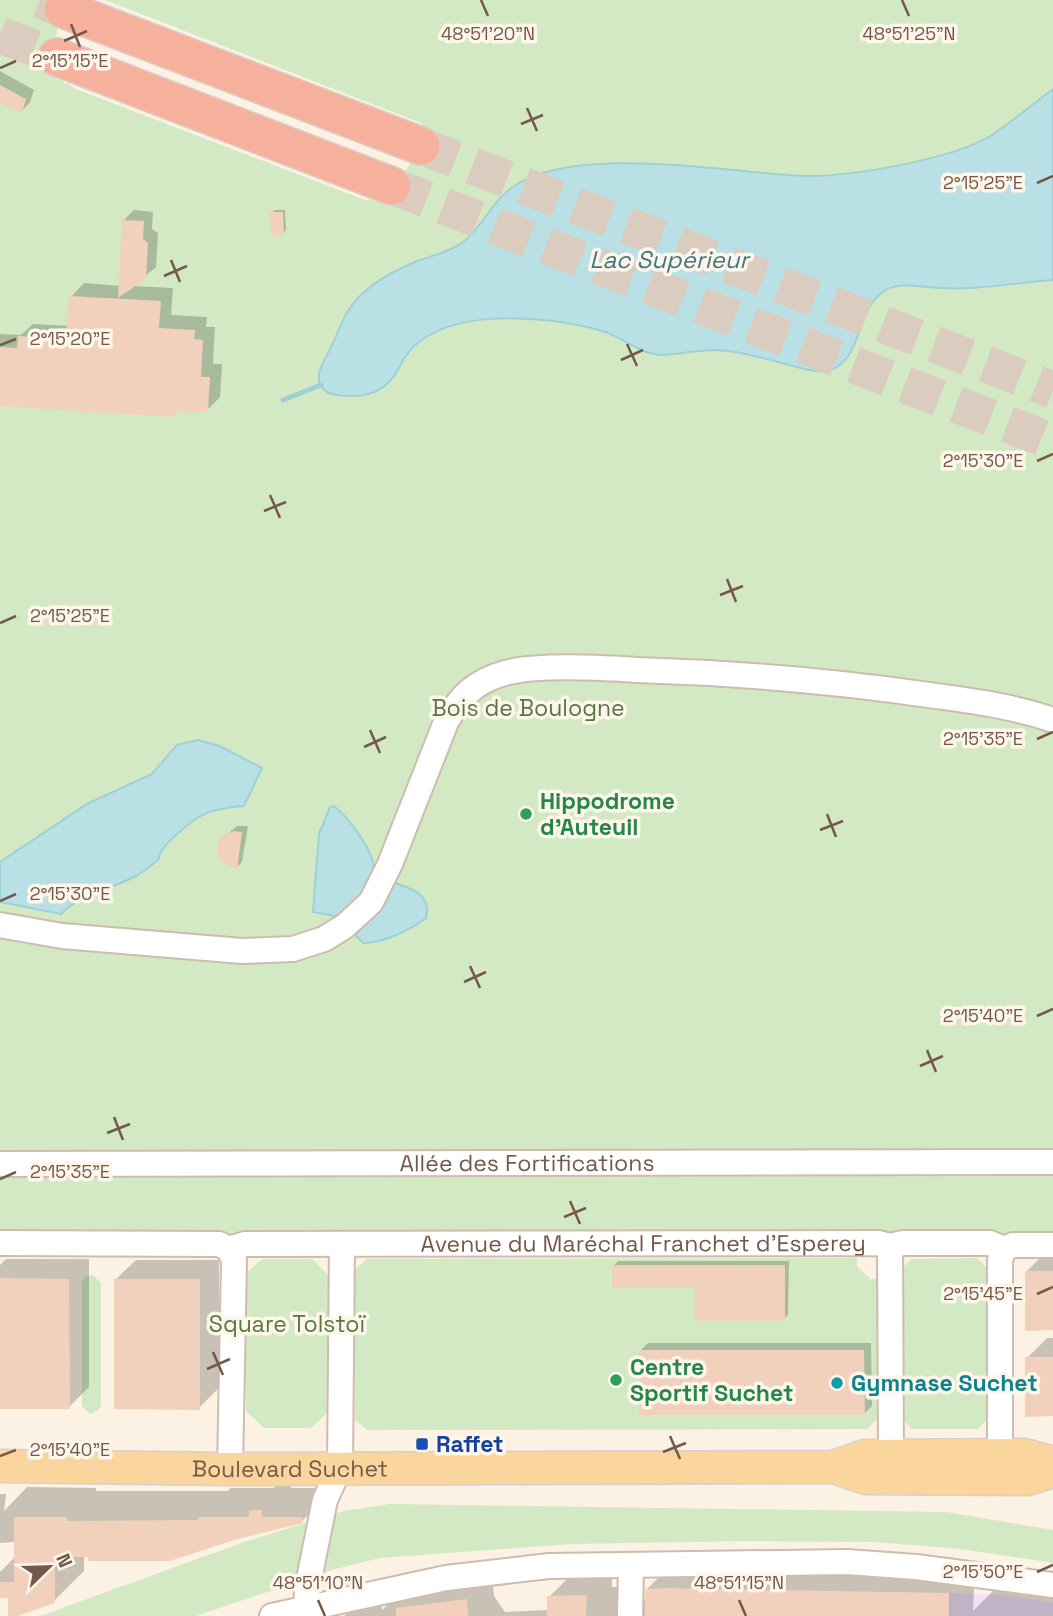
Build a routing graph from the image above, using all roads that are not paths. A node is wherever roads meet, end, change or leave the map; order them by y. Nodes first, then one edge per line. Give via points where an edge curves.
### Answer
1 (63, 9) tunnel mouth
2 (57, 57) tunnel mouth
3 (421, 146) tunnel mouth
4 (393, 186) tunnel mouth
5 (1053, 720) edge
6 (0, 925) edge
7 (1053, 1162) edge
8 (0, 1164) edge
9 (0, 1243) edge
10 (342, 1244) junction
11 (1053, 1245) edge
12 (890, 1247) junction
13 (229, 1249) junction
14 (1004, 1249) junction
15 (891, 1456) junction
16 (1000, 1456) junction
17 (1053, 1463) edge
18 (0, 1466) edge
19 (340, 1467) junction
20 (833, 1467) junction
21 (230, 1469) junction
22 (1053, 1471) edge
23 (631, 1565) junction
24 (1053, 1585) edge
25 (306, 1612) edge
26 (272, 1616) edge
27 (629, 1616) edge

1 - 3 highway
2 - 4 highway
5 - 6 street via 995,705 764,676 608,668 506,673 481,683 457,703 371,902 324,939 293,949 242,951 62,936
7 - 8 street, Allée des Fortifications
9 - 13 street, Avenue du Maréchal Franchet d'Esperey via 219,1244
10 - 12 street, Avenue du Maréchal Franchet d'Esperey via 852,1242
10 - 13 street, Avenue du Maréchal Franchet d'Esperey via 245,1244
10 - 19 street
11 - 14 street, Avenue du Maréchal Franchet d'Esperey
12 - 14 street, Avenue du Maréchal Franchet d'Esperey via 903,1242 990,1243
12 - 15 street
13 - 21 street via 233,1260
14 - 16 street via 1000,1260
15 - 16 main road, Boulevard Suchet
15 - 20 main road, Boulevard Suchet via 865,1455
16 - 17 main road, Boulevard Suchet via 1025,1455
18 - 21 main road, Boulevard Suchet
19 - 20 main road, Boulevard Suchet
19 - 21 main road, Boulevard Suchet
19 - 25 street via 325,1500
20 - 22 main road, Boulevard Suchet via 866,1478 1028,1479
23 - 24 street via 847,1562
23 - 25 street via 549,1566 446,1578
23 - 27 street
25 - 26 street

